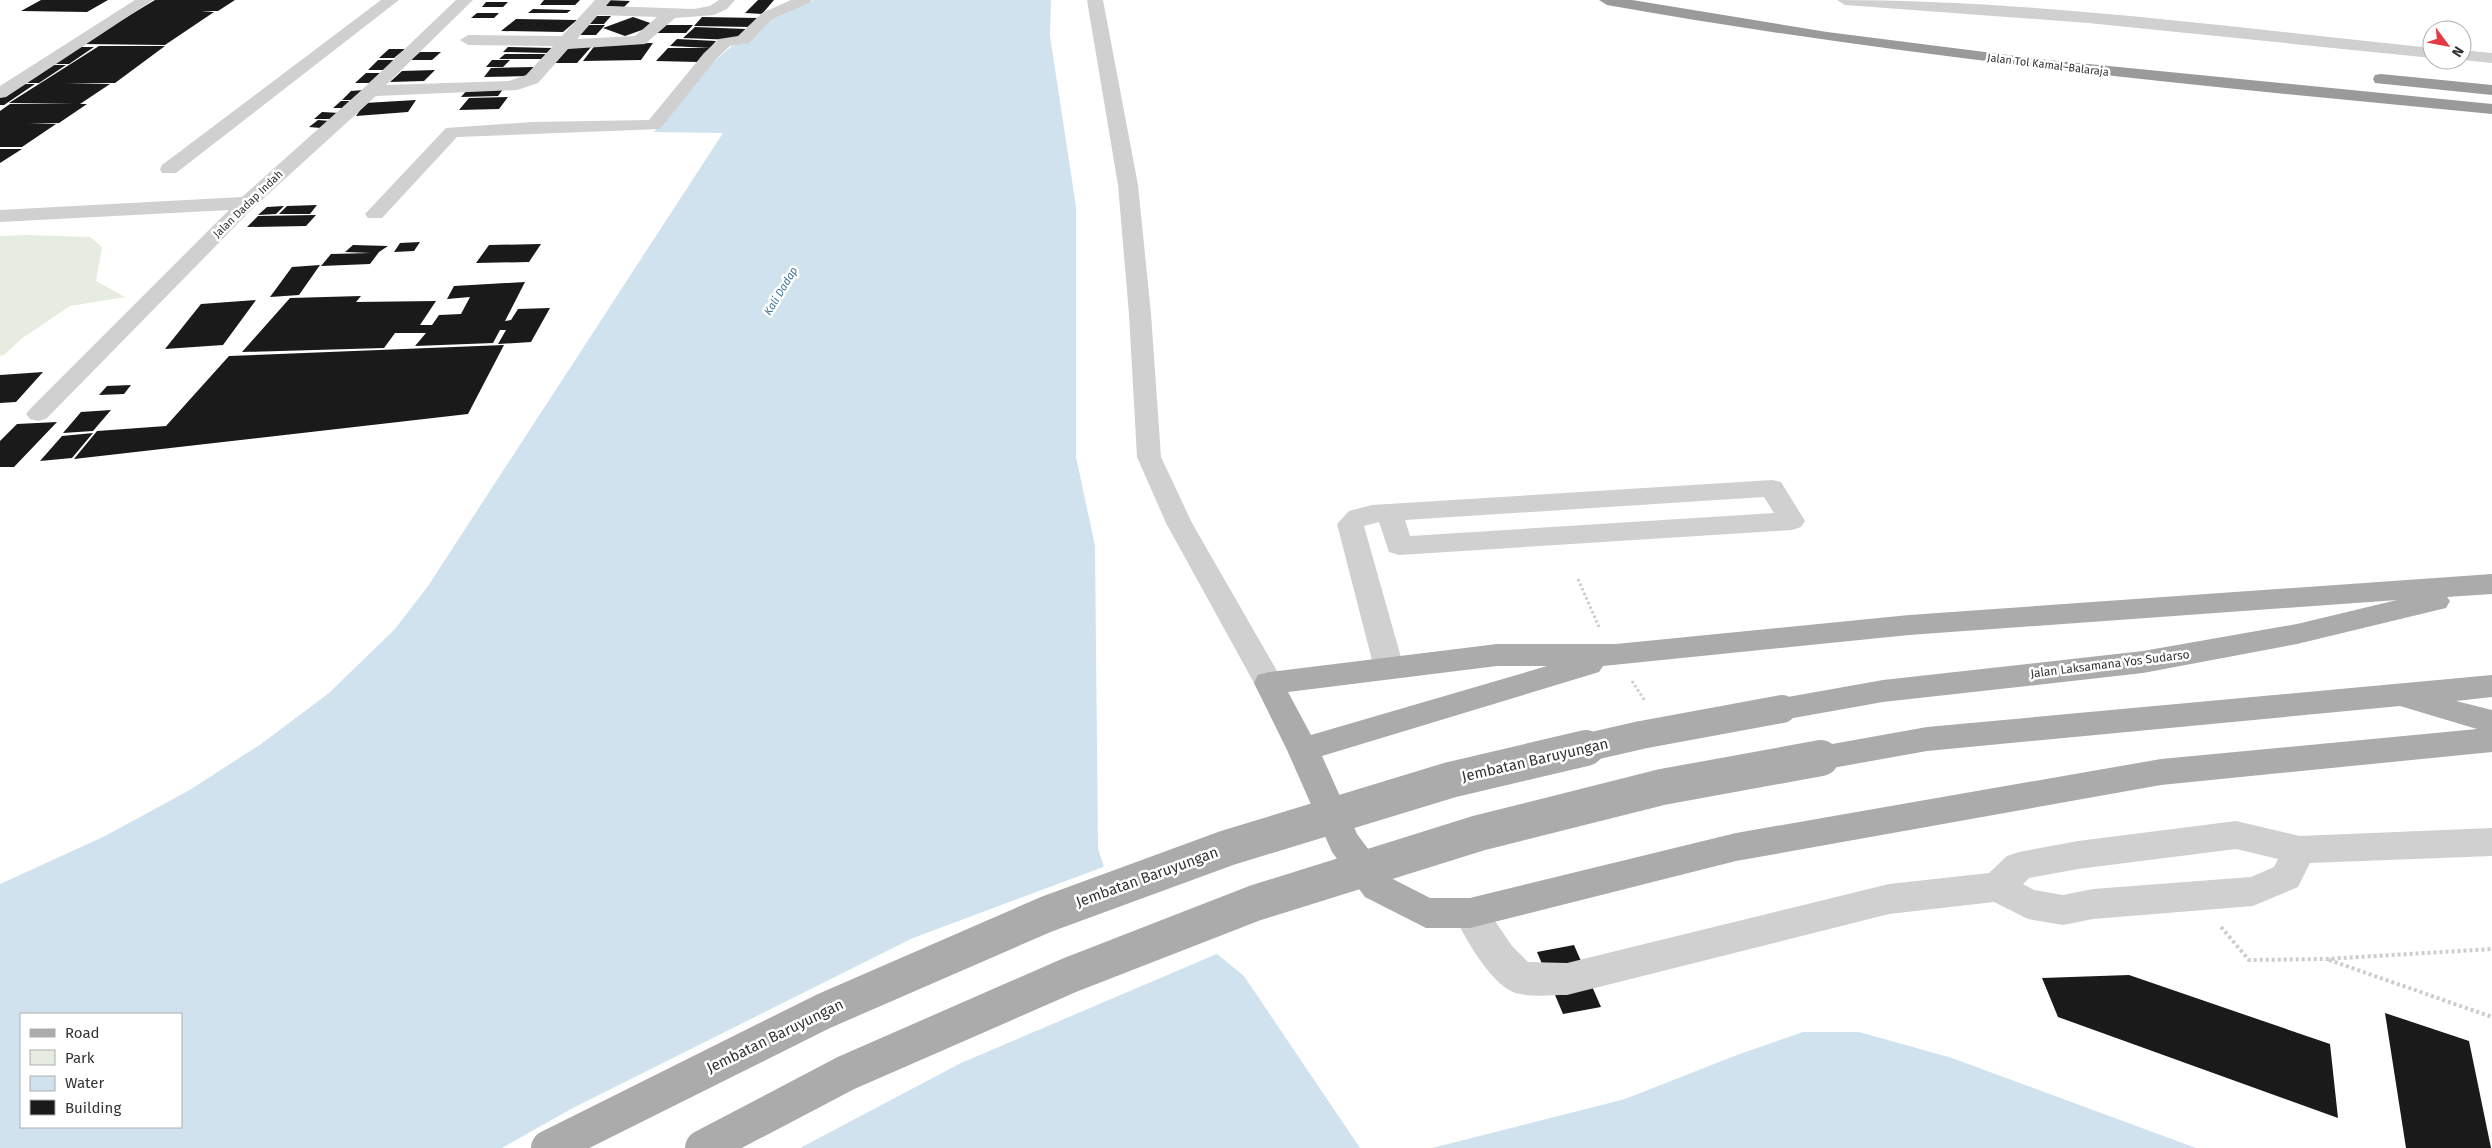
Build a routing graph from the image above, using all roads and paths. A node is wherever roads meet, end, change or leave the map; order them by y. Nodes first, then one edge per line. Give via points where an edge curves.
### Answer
1 (145, 0) edge
2 (391, 0) edge
3 (465, 0) edge
4 (662, 0) edge
5 (728, 0) edge
6 (804, 0) edge
7 (1095, 0) edge
8 (1607, 0) edge
9 (1845, 0) edge
10 (2029, 0) edge
11 (598, 5) edge
12 (651, 12) junction
13 (671, 13) junction
14 (2088, 18) junction
15 (468, 40) dead end
16 (565, 42) junction
17 (2422, 52) edge
18 (2472, 56) edge
19 (2492, 58) edge
20 (2363, 78) dead end
21 (2492, 90) edge
22 (371, 91) junction
23 (0, 93) edge
24 (2492, 109) edge
25 (169, 169) dead end
26 (247, 203) junction
27 (375, 214) dead end
28 (0, 216) edge
29 (38, 414) dead end
30 (1390, 513) junction
31 (2492, 586) edge
32 (1616, 655) junction
33 (1389, 668) junction
34 (1269, 683) junction
35 (2492, 686) edge
36 (2395, 695) junction
37 (1782, 709) joint
38 (2492, 722) edge
39 (2492, 740) edge
40 (1303, 750) junction
41 (2492, 842) edge
42 (2300, 850) junction
43 (1998, 887) junction
44 (2195, 895) junction
45 (1470, 913) junction
46 (2492, 949) edge
47 (2326, 959) junction
48 (2492, 1017) edge
49 (549, 1148) edge
50 (704, 1148) edge

1 - 23 street
2 - 25 street
3 - 22 street, Jalan Dadap Indah
4 - 12 street
5 - 13 street via 718,10 710,12
6 - 27 street via 767,16 744,40 725,42 654,125 452,132
7 - 34 street via 1128,185 1149,457 1179,523
8 - 24 highway, Jalan Tol Kamal–Balaraja via 1912,48 2124,74
9 - 14 street
10 - 14 street
11 - 12 street
11 - 16 street
12 - 13 street
13 - 16 street via 639,41
14 - 17 street
15 - 16 street
16 - 22 street via 532,79 517,85
18 - 19 street
20 - 21 highway
22 - 26 street, Jalan Dadap Indah
26 - 28 street
26 - 29 street, Jalan Dadap Indah
30 - 30 street via 1772,488 1792,521 1400,546
30 - 33 street via 1358,517 1350,524
31 - 32 main road via 1909,625
31 - 37 main road, Jalan Laksamana Yos Sudarso via 2297,634 2143,662 1883,691
32 - 33 main road via 1497,655
32 - 40 main road
33 - 34 main road
34 - 40 main road
35 - 36 main road
36 - 38 main road
36 - 50 main road, bridge via 1927,739 1662,787 1479,833 1255,903 1070,975 855,1069
37 - 49 main road, Jembatan Baruyungan, bridge via 1640,735 1450,780 1227,848 1047,914 824,1011
39 - 45 main road via 2161,772 1736,847
40 - 45 main road via 1344,842 1377,887 1426,913
41 - 42 street
42 - 43 street via 2236,835 2176,842 2019,866
42 - 44 street via 2286,877 2253,891
43 - 44 street via 2028,904 2063,910 2093,904
43 - 45 street via 1889,899 1568,978 1520,978 1499,957
44 - 47 path via 2249,960
46 - 47 path
47 - 48 path

